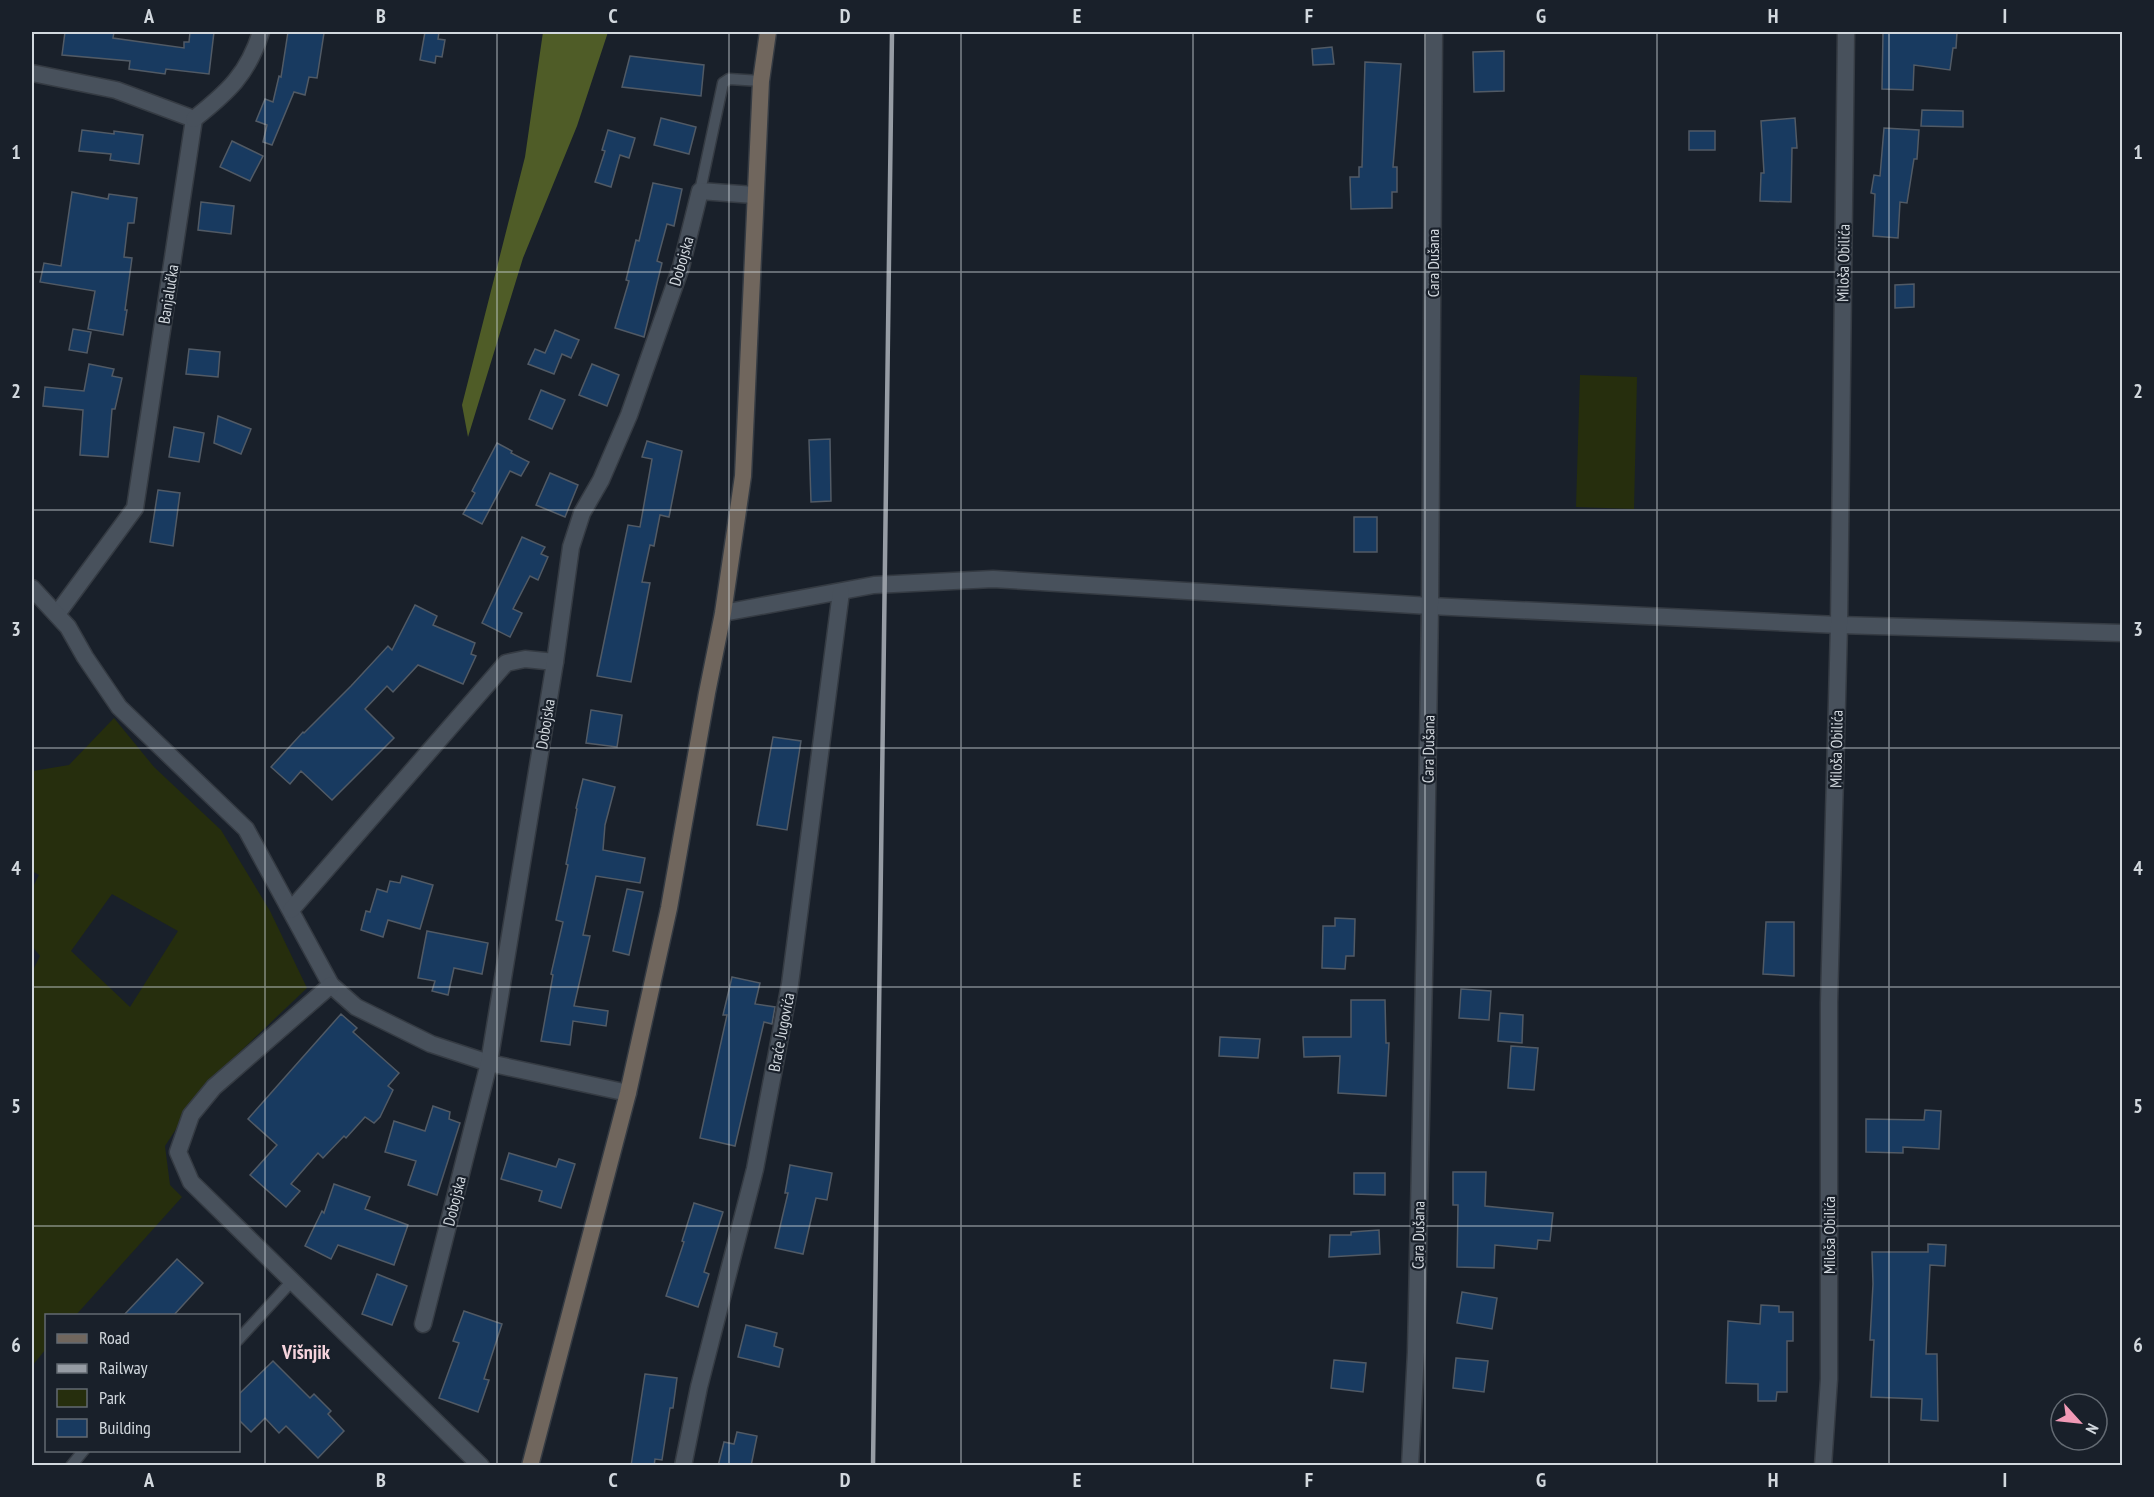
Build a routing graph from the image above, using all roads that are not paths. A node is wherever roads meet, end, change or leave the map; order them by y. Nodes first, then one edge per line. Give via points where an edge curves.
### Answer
1 (261, 32) edge
2 (768, 32) edge
3 (1434, 32) edge
4 (1846, 32) edge
5 (32, 73) edge
6 (760, 81) junction
7 (194, 119) junction
8 (700, 191) junction
9 (754, 195) junction
10 (32, 588) edge
11 (841, 592) junction
12 (1430, 606) junction
13 (723, 613) junction
14 (57, 614) junction
15 (1839, 625) junction
16 (2122, 633) edge
17 (555, 662) junction
18 (291, 910) junction
19 (331, 985) junction
20 (489, 1063) junction
21 (628, 1093) junction
22 (292, 1281) junction
23 (423, 1324) dead end
24 (240, 1338) edge
25 (82, 1452) edge
26 (70, 1466) edge
27 (481, 1466) edge
28 (530, 1466) edge
29 (683, 1466) edge
30 (1410, 1466) edge
31 (1823, 1466) edge

1 - 7 street via 254,54 236,82
2 - 6 main road
3 - 12 street, Cara Dušana
4 - 15 street, Miloša Obilića
5 - 7 street via 116,90
6 - 8 lane via 729,79 723,83
6 - 9 main road
7 - 14 street, Banjalučka via 135,508
8 - 9 street
8 - 17 street, Dobojska via 681,267 629,415 582,513 571,547
9 - 13 main road via 743,477
10 - 14 street
11 - 12 street via 885,584 993,579
11 - 13 street
11 - 29 street, Braće Jugovića via 790,984 755,1169 699,1387
12 - 15 street
12 - 30 street, Cara Dušana via 1417,1317
13 - 21 main road via 669,908
14 - 18 street via 119,707 246,829
15 - 16 street
15 - 31 street, Miloša Obilića via 1830,1003 1829,1379
17 - 18 street via 525,659 506,663
17 - 20 street, Dobojska
18 - 19 street
19 - 20 street via 356,1007 389,1024 431,1044
19 - 22 street via 214,1087 191,1115 178,1152 191,1182
20 - 21 street
20 - 23 street, Dobojska
21 - 28 main road
22 - 24 lane
22 - 27 street
25 - 26 lane

